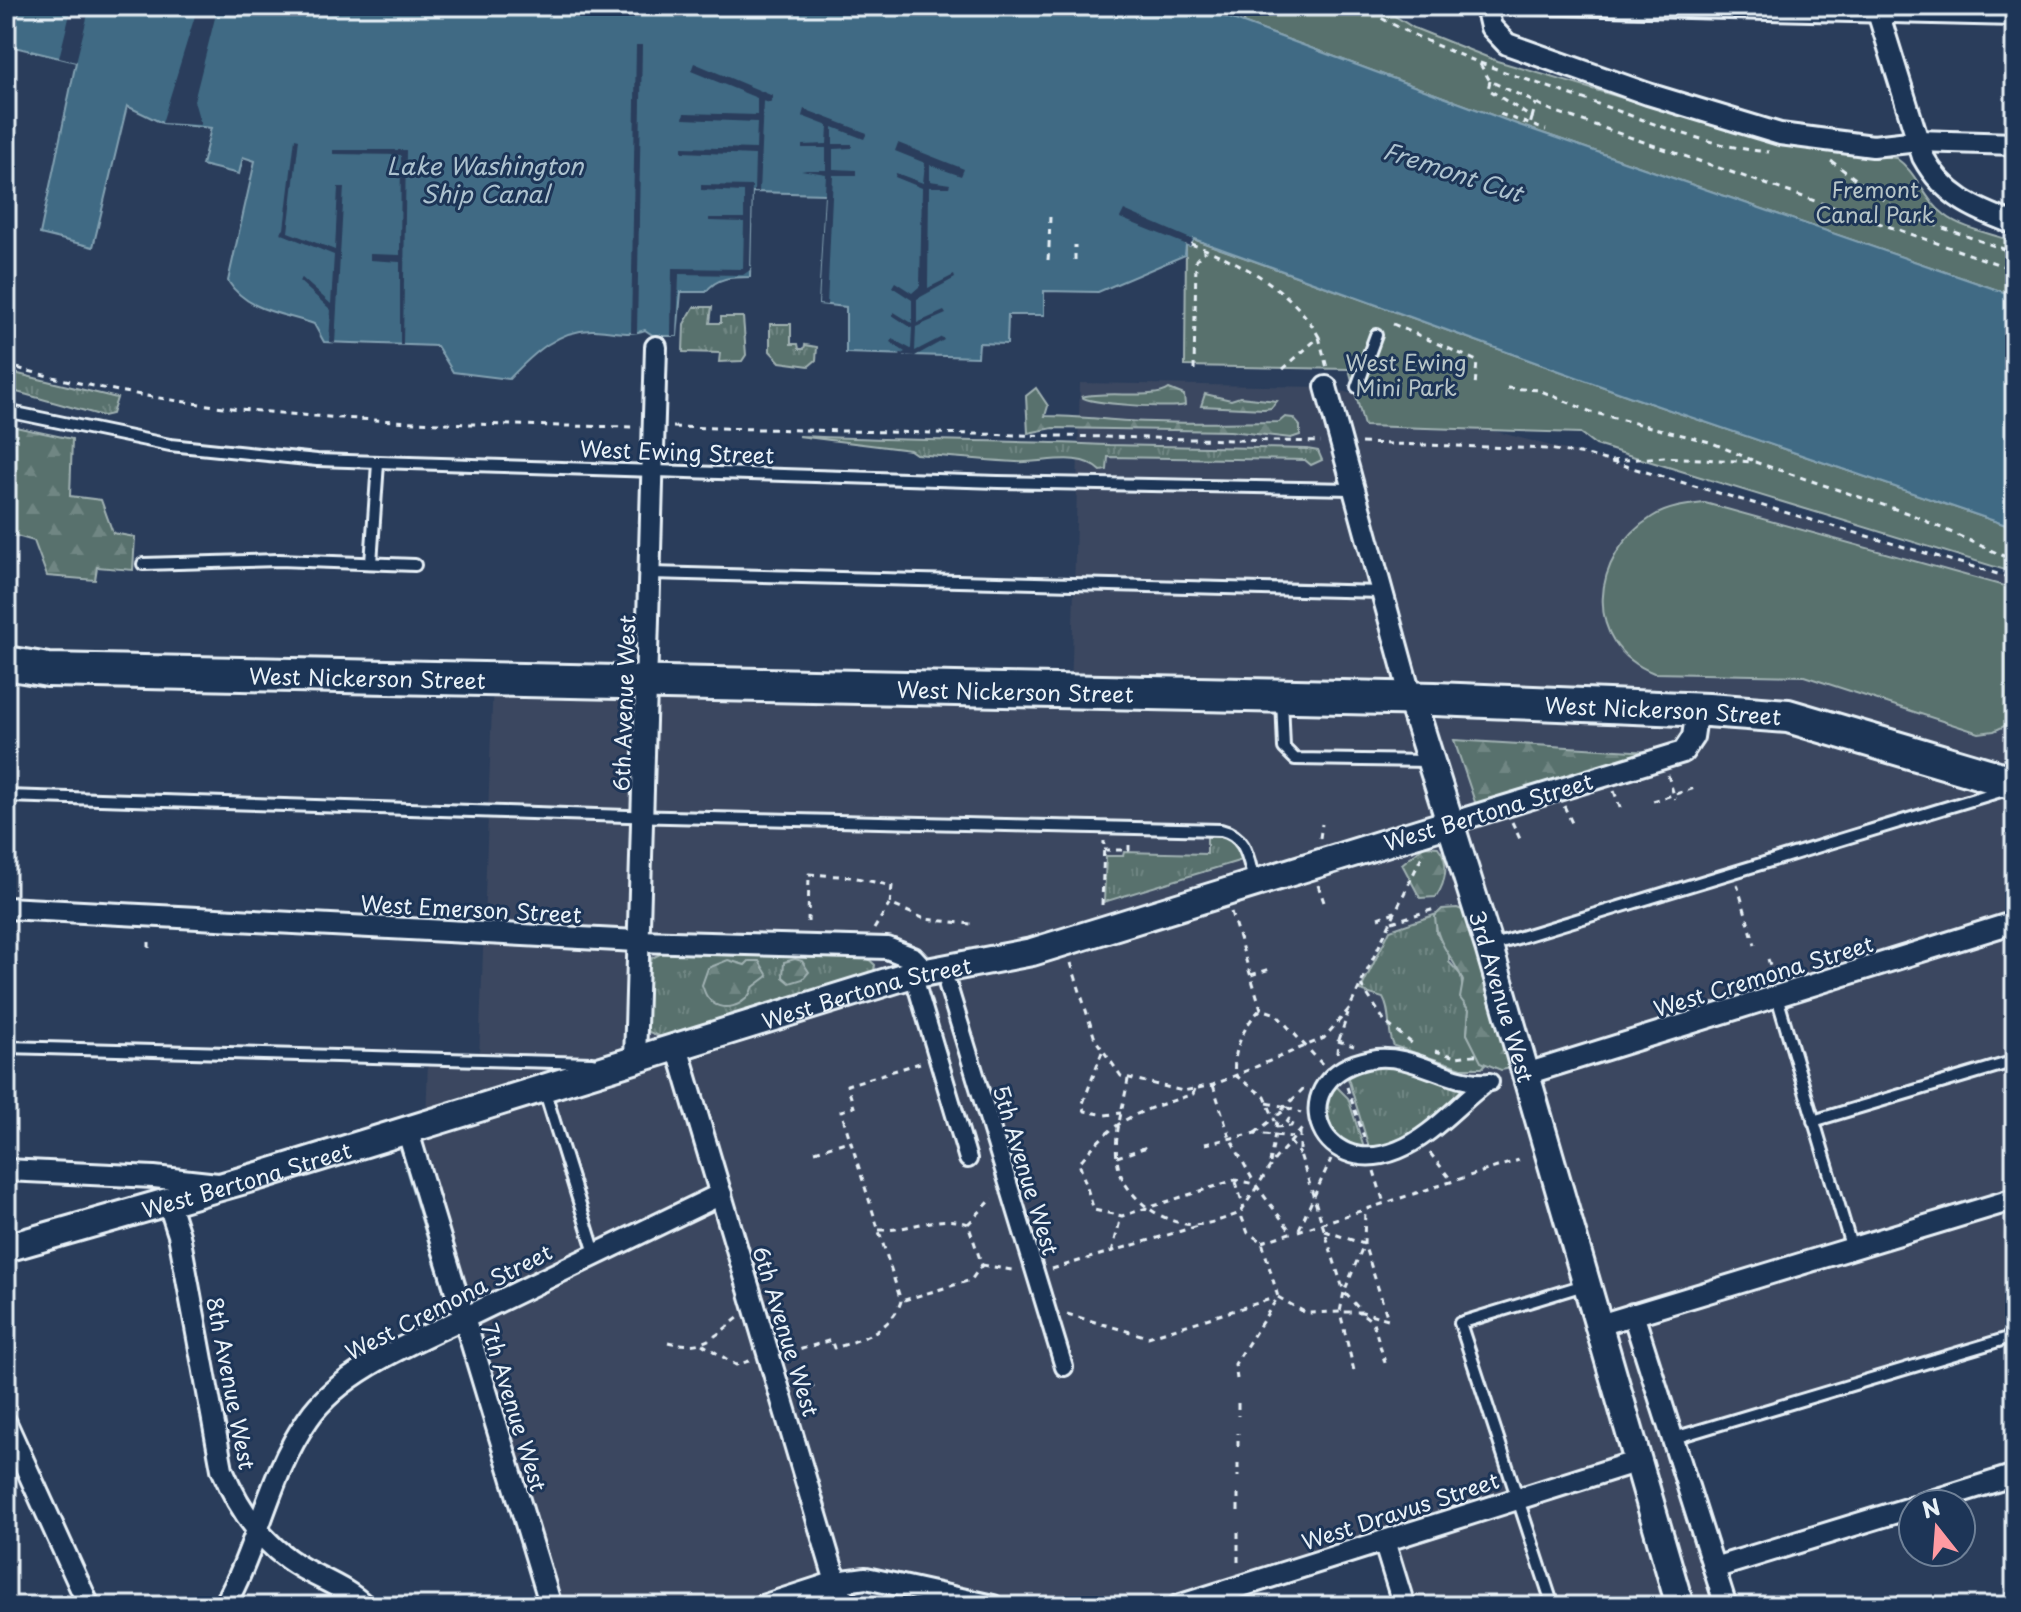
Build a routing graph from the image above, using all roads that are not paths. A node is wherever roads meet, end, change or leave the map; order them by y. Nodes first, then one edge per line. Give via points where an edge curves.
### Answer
1 (1486, 6) edge
2 (1878, 12) edge
3 (2015, 20) edge
4 (1918, 141) junction
5 (2015, 144) edge
6 (2015, 224) edge
7 (1376, 335) dead end
8 (656, 347) dead end
9 (1327, 381) road end
10 (1357, 387) dead end
11 (6, 411) edge
12 (378, 463) junction
13 (653, 470) junction
14 (1351, 489) junction
15 (371, 563) junction
16 (143, 564) dead end
17 (415, 565) dead end
18 (651, 573) junction
19 (1381, 592) junction
20 (6, 663) edge
21 (647, 682) junction
22 (1282, 697) junction
23 (1411, 698) junction
24 (1697, 710) junction
25 (1432, 761) junction
26 (2015, 785) edge
27 (6, 796) edge
28 (644, 817) junction
29 (1450, 823) junction
30 (1255, 883) junction
31 (6, 908) edge
32 (2015, 922) edge
33 (637, 941) junction
34 (1489, 947) junction
35 (919, 972) junction
36 (948, 986) dead end
37 (1777, 997) junction
38 (6, 1047) edge
39 (677, 1047) junction
40 (2015, 1061) edge
41 (628, 1062) junction
42 (1526, 1074) junction
43 (544, 1087) junction
44 (1813, 1121) junction
45 (407, 1129) junction
46 (1370, 1156) joint
47 (968, 1159) dead end
48 (6, 1170) edge
49 (226, 1185) junction
50 (721, 1194) junction
51 (2015, 1199) edge
52 (168, 1201) junction
53 (6, 1248) edge
54 (1852, 1249) junction
55 (595, 1253) junction
56 (1584, 1285) junction
57 (1633, 1314) junction
58 (462, 1319) junction
59 (1596, 1326) junction
60 (2015, 1336) edge
61 (1064, 1367) dead end
62 (6, 1423) edge
63 (1674, 1438) junction
64 (1638, 1461) junction
65 (2015, 1475) edge
66 (1973, 1488) edge
67 (1519, 1497) junction
68 (1897, 1512) edge
69 (254, 1530) junction
70 (1384, 1541) junction
71 (1714, 1568) junction
72 (836, 1582) junction
73 (89, 1606) edge
74 (224, 1606) edge
75 (365, 1606) edge
76 (551, 1606) edge
77 (762, 1606) edge
78 (852, 1606) edge
79 (993, 1606) edge
80 (1178, 1606) edge
81 (1404, 1606) edge
82 (1553, 1606) edge
83 (1680, 1606) edge
84 (1726, 1606) edge

1 - 2 lane
1 - 4 street via 1491,27 1507,44 1648,94 1780,134 1873,146
2 - 3 lane
2 - 4 street
4 - 5 street
4 - 6 street via 1931,172 1947,191 1967,206
7 - 10 lane
8 - 13 street, 6th Avenue West
9 - 14 street, 3rd Avenue West
11 - 12 lane, West Ewing Street via 170,445
12 - 13 lane, West Ewing Street
12 - 15 lane
13 - 14 lane, West Ewing Street
13 - 18 street, 6th Avenue West
14 - 19 street, 3rd Avenue West
15 - 16 lane
15 - 17 lane
18 - 19 lane
18 - 21 street, 6th Avenue West
19 - 23 street, 3rd Avenue West
20 - 21 main road, West Nickerson Street via 48,670
21 - 22 main road, West Nickerson Street
21 - 28 street, 6th Avenue West
22 - 23 main road, West Nickerson Street
22 - 25 lane via 1284,748 1295,759
23 - 24 main road, West Nickerson Street
23 - 25 street, 3rd Avenue West
24 - 26 main road, West Nickerson Street via 1788,716
24 - 29 street, West Bertona Street via 1693,737 1683,752
25 - 29 street, 3rd Avenue West
26 - 34 lane
27 - 28 lane
28 - 30 lane via 1221,830 1242,841
28 - 33 street, 6th Avenue West
29 - 30 street, West Bertona Street
29 - 34 street, 3rd Avenue West
30 - 35 street, West Bertona Street via 1032,952
31 - 33 street, West Emerson Street
32 - 37 street, West Cremona Street
33 - 35 street, West Emerson Street via 887,948 913,958
33 - 41 street, 6th Avenue West
34 - 42 street, 3rd Avenue West
35 - 39 street, West Bertona Street
35 - 47 street
36 - 61 street, 5th Avenue West via 1030,1273
37 - 42 street, West Cremona Street
37 - 44 lane
38 - 41 lane
39 - 41 street, West Bertona Street
39 - 50 street, 6th Avenue West
40 - 44 lane
41 - 43 street, West Bertona Street
42 - 56 street, 3rd Avenue West
43 - 45 street, West Bertona Street
43 - 55 lane
44 - 54 lane
45 - 49 street, West Bertona Street
45 - 58 street, 7th Avenue West
46 - 46 street via 1337,1149 1316,1120 1314,1105 1334,1076 1354,1064 1385,1057 1488,1083 1403,1149
48 - 49 street
49 - 52 street, West Bertona Street
50 - 55 street, West Cremona Street
50 - 72 street, 6th Avenue West
51 - 54 street
52 - 53 street, West Bertona Street
52 - 69 street, 8th Avenue West via 179,1235 222,1469
54 - 57 street
55 - 58 street, West Cremona Street
56 - 59 street, 3rd Avenue West
56 - 67 lane via 1460,1323
57 - 59 street
57 - 63 street
58 - 69 street, West Cremona Street via 340,1384 309,1416 290,1448
58 - 76 street, 7th Avenue West
59 - 64 street, 3rd Avenue West
60 - 63 lane
62 - 73 street
63 - 71 street
64 - 67 street, West Dravus Street
64 - 83 street, 3rd Avenue West
65 - 66 street
67 - 70 street, West Dravus Street
67 - 82 lane
68 - 71 street
69 - 74 street, West Cremona Street via 241,1575
69 - 75 street, 8th Avenue West via 300,1567 348,1590
70 - 80 street, West Dravus Street
70 - 81 street
71 - 84 street
72 - 77 street
72 - 78 street
72 - 79 street via 866,1578

